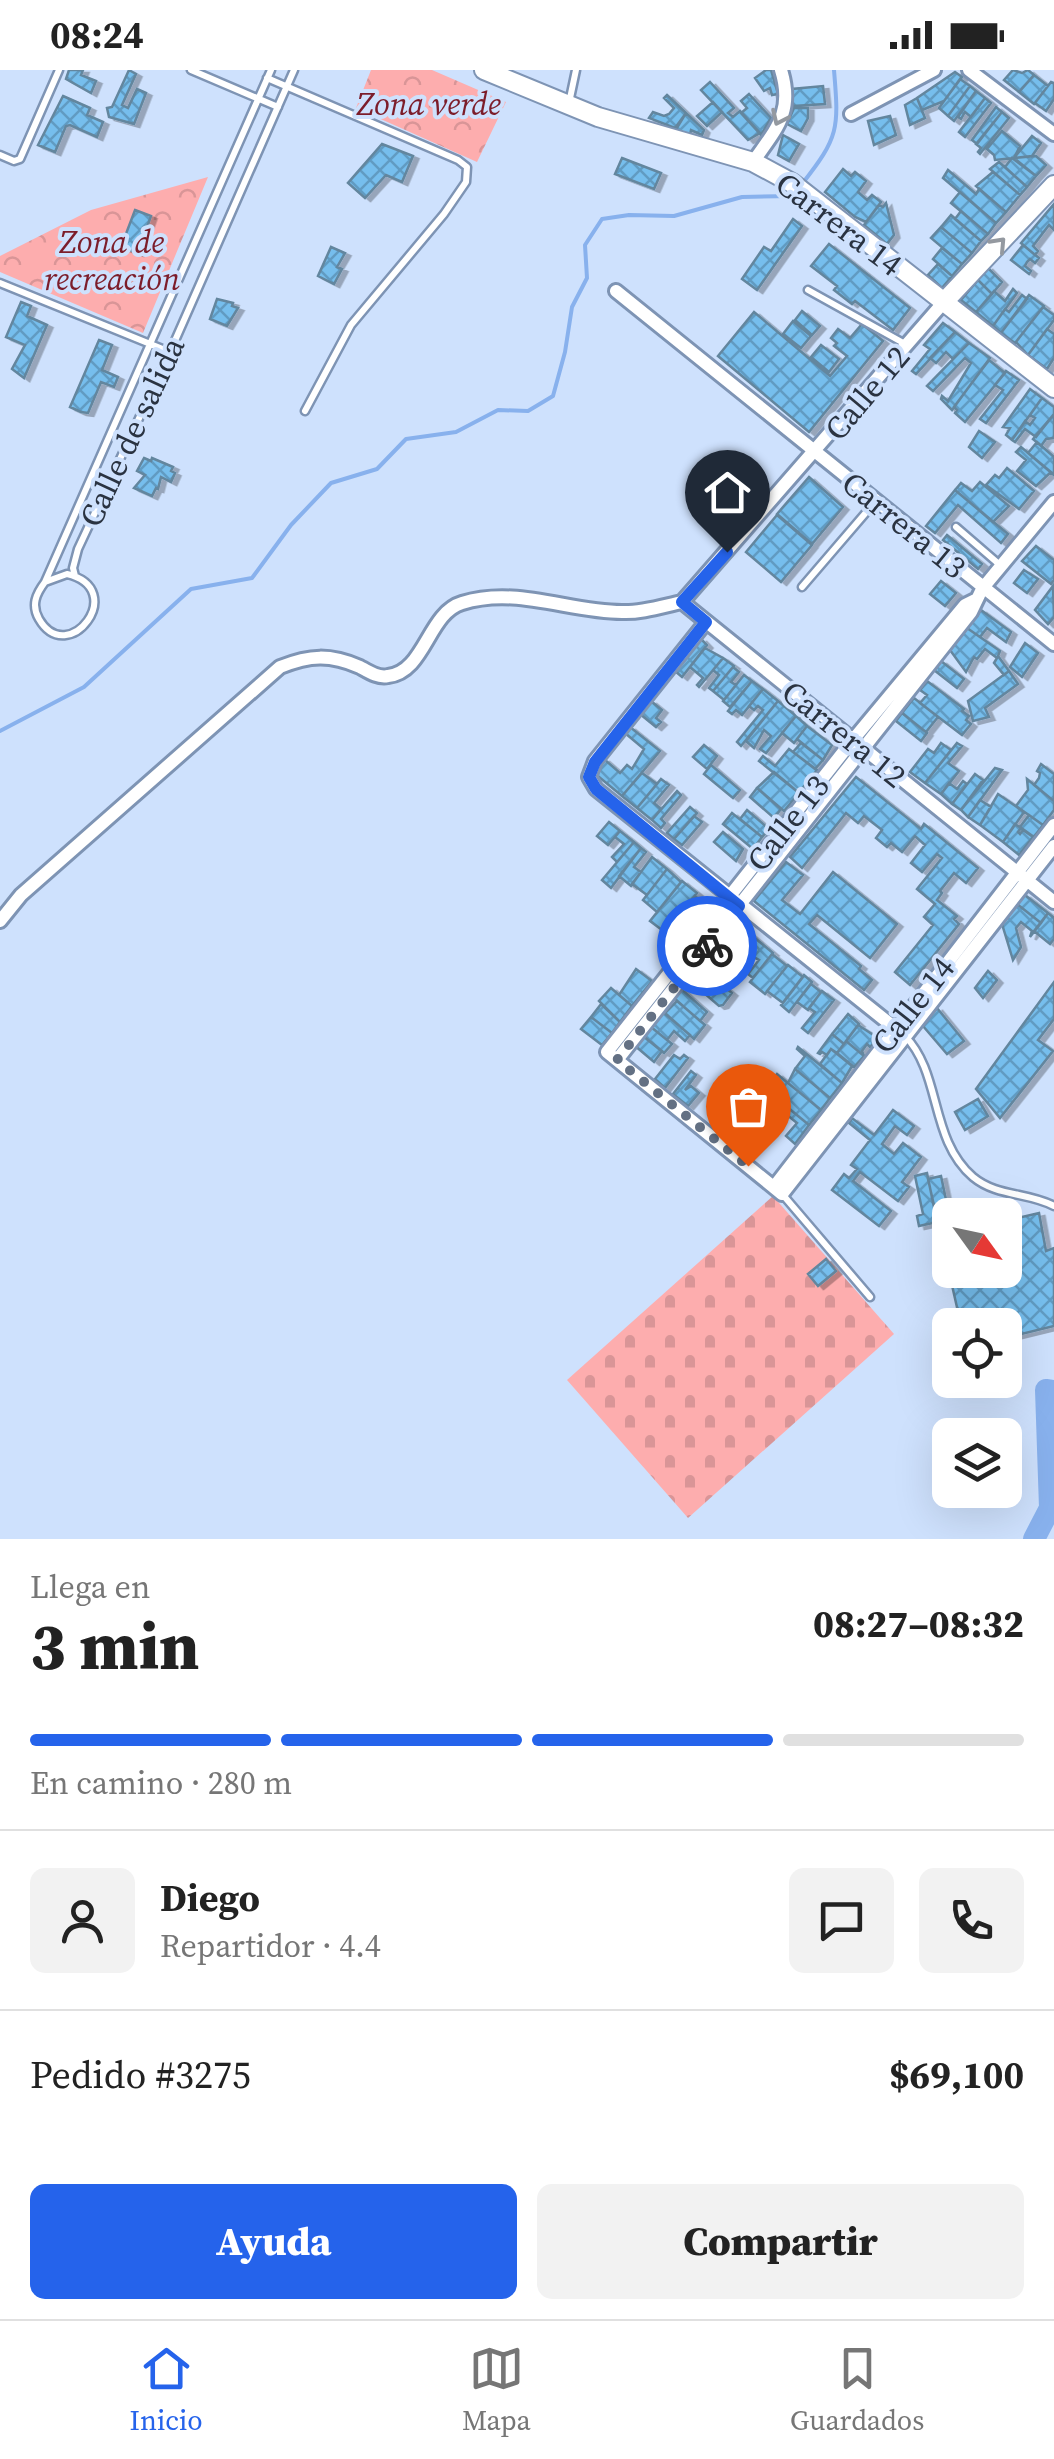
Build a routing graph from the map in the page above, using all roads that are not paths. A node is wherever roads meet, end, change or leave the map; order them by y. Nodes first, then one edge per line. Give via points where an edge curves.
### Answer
1 (59, 70) edge
2 (191, 70) edge
3 (294, 70) edge
4 (576, 70) edge
5 (781, 70) edge
6 (934, 70) edge
7 (969, 70) edge
8 (488, 71) edge
9 (269, 74) edge
10 (286, 86) junction
11 (258, 99) junction
12 (568, 104) junction
13 (278, 106) junction
14 (851, 114) dead end
15 (1054, 134) edge
16 (0, 155) edge
17 (753, 162) junction
18 (1054, 185) edge
19 (0, 283) edge
20 (808, 290) dead end
21 (616, 292) dead end
22 (944, 303) junction
23 (151, 344) junction
24 (908, 345) junction
25 (170, 352) junction
26 (1054, 388) edge
27 (304, 411) dead end
28 (816, 452) junction
29 (876, 502) junction
30 (1054, 502) edge
31 (956, 526) dead end
32 (1001, 566) junction
33 (75, 576) junction
34 (45, 582) junction
35 (802, 587) dead end
36 (979, 594) junction
37 (682, 602) junction
38 (706, 622) junction
39 (1054, 644) edge
40 (858, 746) junction
41 (1054, 825) edge
42 (1054, 846) edge
43 (1022, 876) junction
44 (734, 902) junction
45 (1054, 902) edge
46 (0, 921) edge
47 (900, 1032) junction
48 (778, 1191) junction
49 (1054, 1206) edge
50 (870, 1296) dead end

1 - 16 lane via 20,159
2 - 11 lane
3 - 10 lane, Calle de salida
4 - 12 lane
5 -> 17 street via 788,99 782,120
6 - 14 street
7 - 15 street
8 - 12 street, Carrera 14
9 - 10 lane
9 - 11 lane
10 - 13 lane, Calle de salida
10 - 27 lane via 467,167 466,182 444,214 351,325
11 - 13 lane
11 - 23 lane
12 - 17 street, Carrera 14
13 - 25 lane, Calle de salida
17 - 22 street, Carrera 14 via 800,189
22 -> 18 street, Calle 12
19 - 23 lane
20 - 24 lane
21 - 28 street, Carrera 13
22 - 24 street, Calle 12
22 - 26 street, Carrera 14
23 - 25 lane
23 - 34 lane
24 - 28 street, Calle 12
25 - 33 lane, Calle de salida via 78,549
28 - 29 street, Carrera 13
28 - 37 street, Calle 12
29 - 35 lane
29 - 36 street, Carrera 13
30 - 32 street, Calle 13
31 - 32 lane
32 - 36 street, Calle 13
33 - 34 lane
33 - 34 lane via 88,585 93,615 70,635 54,634 34,610
36 - 39 street, Carrera 13
36 - 40 street, Calle 13
37 - 38 street, Carrera 12
37 - 46 street via 623,612 517,597 462,603 395,676 317,655 280,667 21,895
38 - 40 street, Carrera 12
38 - 44 street via 589,777
40 - 43 street, Carrera 12
40 - 44 street, Calle 13
41 - 43 street, Calle 14
42 - 43 street, Calle 14
43 - 45 street, Carrera 12
43 - 47 street, Calle 14
44 - 47 street
44 - 48 street, Calle 13 via 612,1056
47 - 48 street, Calle 14
47 - 49 lane via 917,1051 948,1146 974,1177 1002,1194
48 - 50 lane

